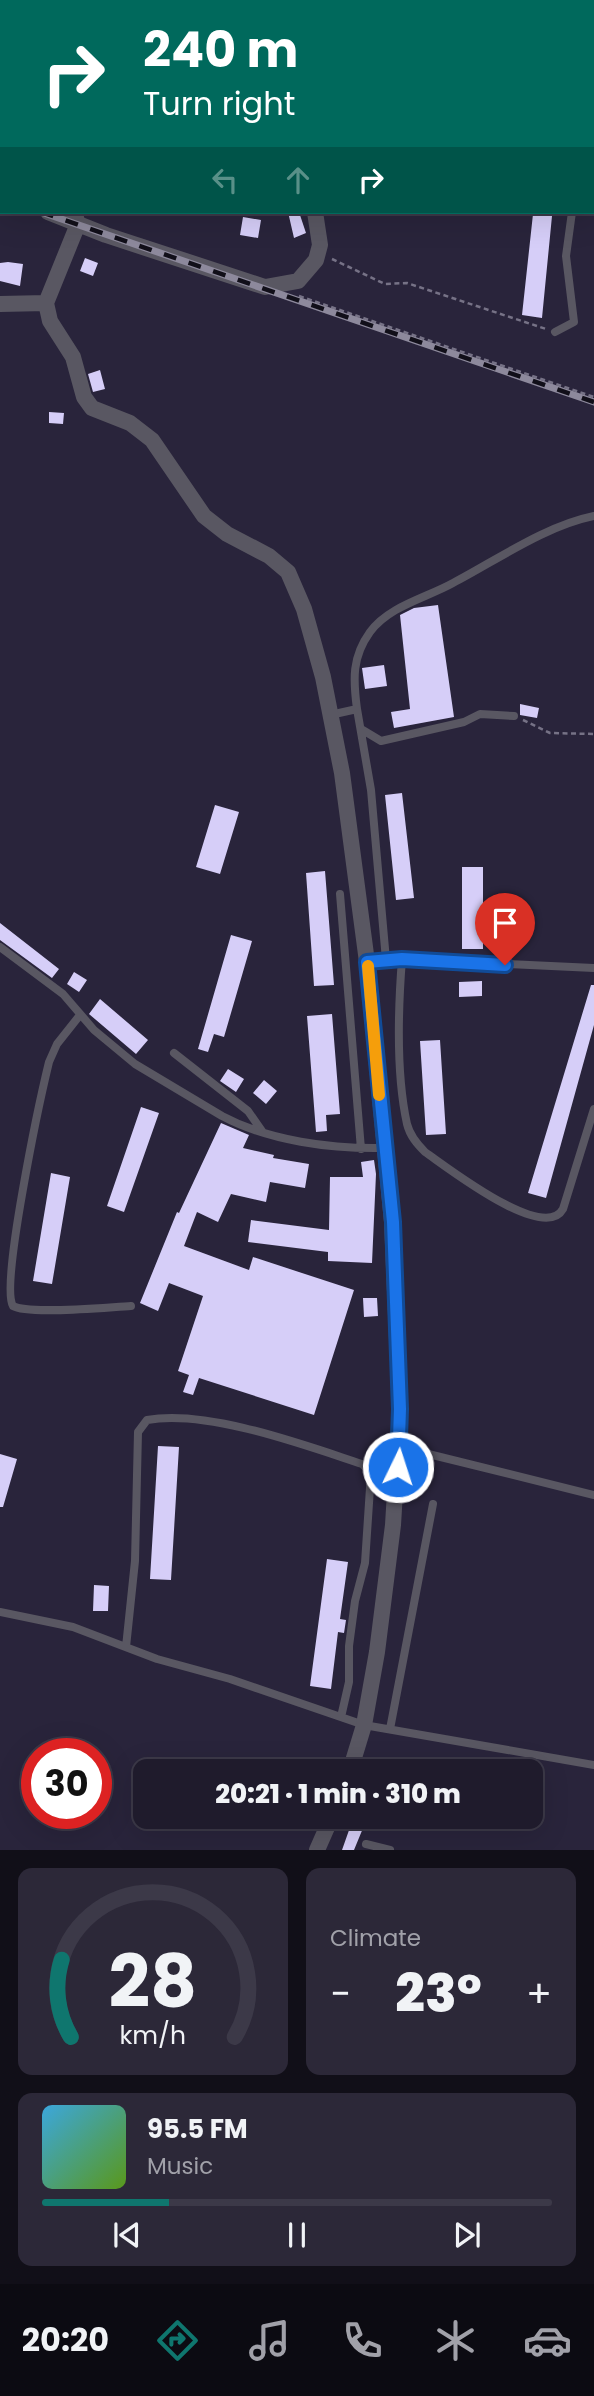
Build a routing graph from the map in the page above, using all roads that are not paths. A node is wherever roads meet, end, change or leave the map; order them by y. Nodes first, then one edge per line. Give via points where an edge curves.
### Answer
1 (57, 214) edge
2 (315, 214) edge
3 (572, 214) edge
4 (76, 218) edge
5 (46, 303) junction
6 (0, 304) edge
7 (555, 332) road end
8 (594, 516) edge
9 (357, 709) junction
10 (331, 715) junction
11 (514, 716) road end
12 (361, 730) junction
13 (340, 894) dead end
14 (0, 947) edge
15 (402, 959) junction
16 (386, 960) junction
17 (367, 962) junction
18 (594, 968) edge
19 (80, 1015) junction
20 (174, 1053) dead end
21 (594, 1109) edge
22 (262, 1131) junction
23 (384, 1148) junction
24 (360, 1149) junction
25 (131, 1306) dead end
26 (400, 1447) junction
27 (594, 1495) edge
28 (433, 1504) dead end
29 (0, 1612) edge
30 (126, 1647) junction
31 (341, 1717) junction
32 (363, 1725) junction
33 (390, 1729) junction
34 (353, 1759) edge
35 (594, 1765) edge
36 (326, 1829) edge
37 (366, 1844) dead end
38 (317, 1850) edge
39 (390, 1850) edge

1 - 4 street
2 - 4 street via 320,252 298,281 265,287
3 - 7 lane via 566,256 573,322
4 - 5 street
5 - 6 street
5 - 10 street via 50,321 73,357 88,403 141,431 204,516 281,565 295,584
8 - 9 lane via 543,536 401,607 372,629 354,662
9 - 10 lane
9 - 12 lane
10 - 17 street
11 - 12 lane via 480,714 382,741
12 - 16 lane
13 - 24 lane
14 - 19 lane via 63,994
15 - 16 lane
15 - 18 lane
15 - 21 lane via 400,1018 407,1124 425,1152 512,1208 551,1219 563,1209
16 - 17 lane
17 - 23 street
19 - 22 lane via 153,1076 234,1123
19 - 25 lane via 49,1062 4,1247 1,1280 4,1296 14,1307
20 - 22 lane via 248,1111
22 - 24 lane
23 - 24 lane
23 - 26 street via 393,1222
26 - 27 lane
26 - 32 street via 377,1652
28 - 33 lane
29 - 30 lane via 52,1621
30 - 31 lane
30 - 31 lane via 135,1561 138,1432 147,1420 193,1418 225,1424 362,1464 371,1473 367,1536
31 - 32 lane
32 - 33 lane
32 - 34 street
33 - 35 lane
36 - 38 street
37 - 39 lane

